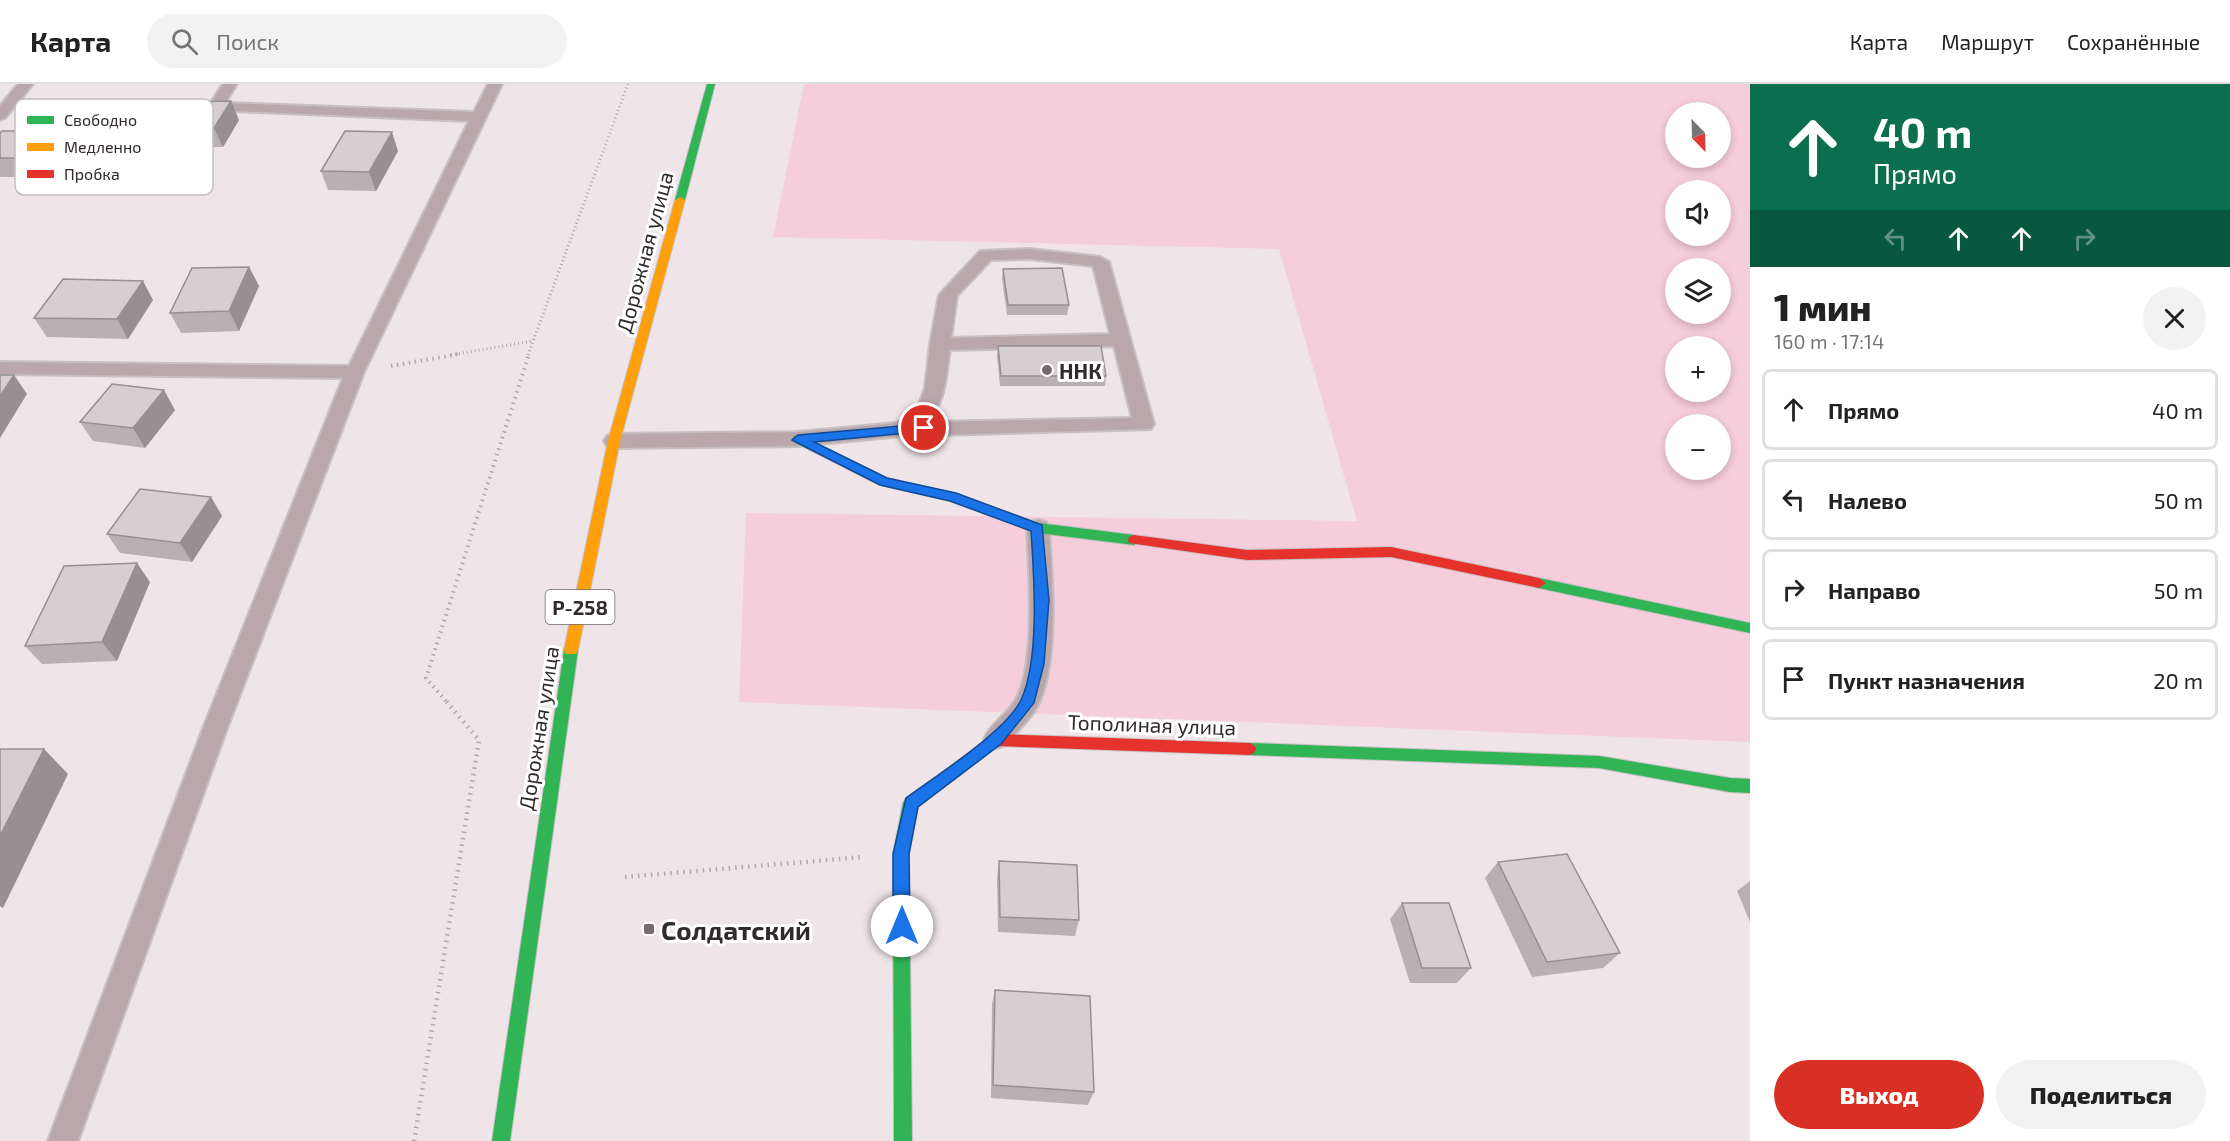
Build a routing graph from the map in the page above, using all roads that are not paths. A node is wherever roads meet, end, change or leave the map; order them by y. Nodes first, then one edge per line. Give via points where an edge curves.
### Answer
1 (26, 84) edge
2 (230, 84) edge
3 (495, 84) edge
4 (711, 84) edge
5 (0, 115) edge
6 (478, 117) junction
7 (1121, 340) junction
8 (939, 344) junction
9 (0, 368) edge
10 (355, 372) junction
11 (902, 429) junction
12 (798, 440) junction
13 (614, 441) junction
14 (1038, 528) junction
15 (1750, 628) edge
16 (996, 739) junction
17 (1750, 786) edge
18 (63, 1141) edge
19 (501, 1141) edge
20 (903, 1141) edge

1 - 5 lane
2 - 6 lane via 215,107
3 - 6 lane
4 - 13 main road, Дорожная улица / Р-258
6 - 10 lane
7 - 8 lane
7 - 8 lane via 1100,262 1030,254 986,255 948,295
7 - 11 lane via 1144,424
8 - 11 lane via 935,388 926,411
9 - 10 lane
10 - 18 lane via 214,731
11 - 12 lane
12 - 13 lane
12 - 14 main road via 884,482 952,497
13 - 19 main road, Дорожная улица / Р-258 via 567,668
14 - 15 main road via 1247,555 1391,552
14 - 16 lane via 1042,600 1037,664 1027,703
16 - 17 main road, Тополиная улица via 1599,762
16 - 20 main road via 911,803 901,854

